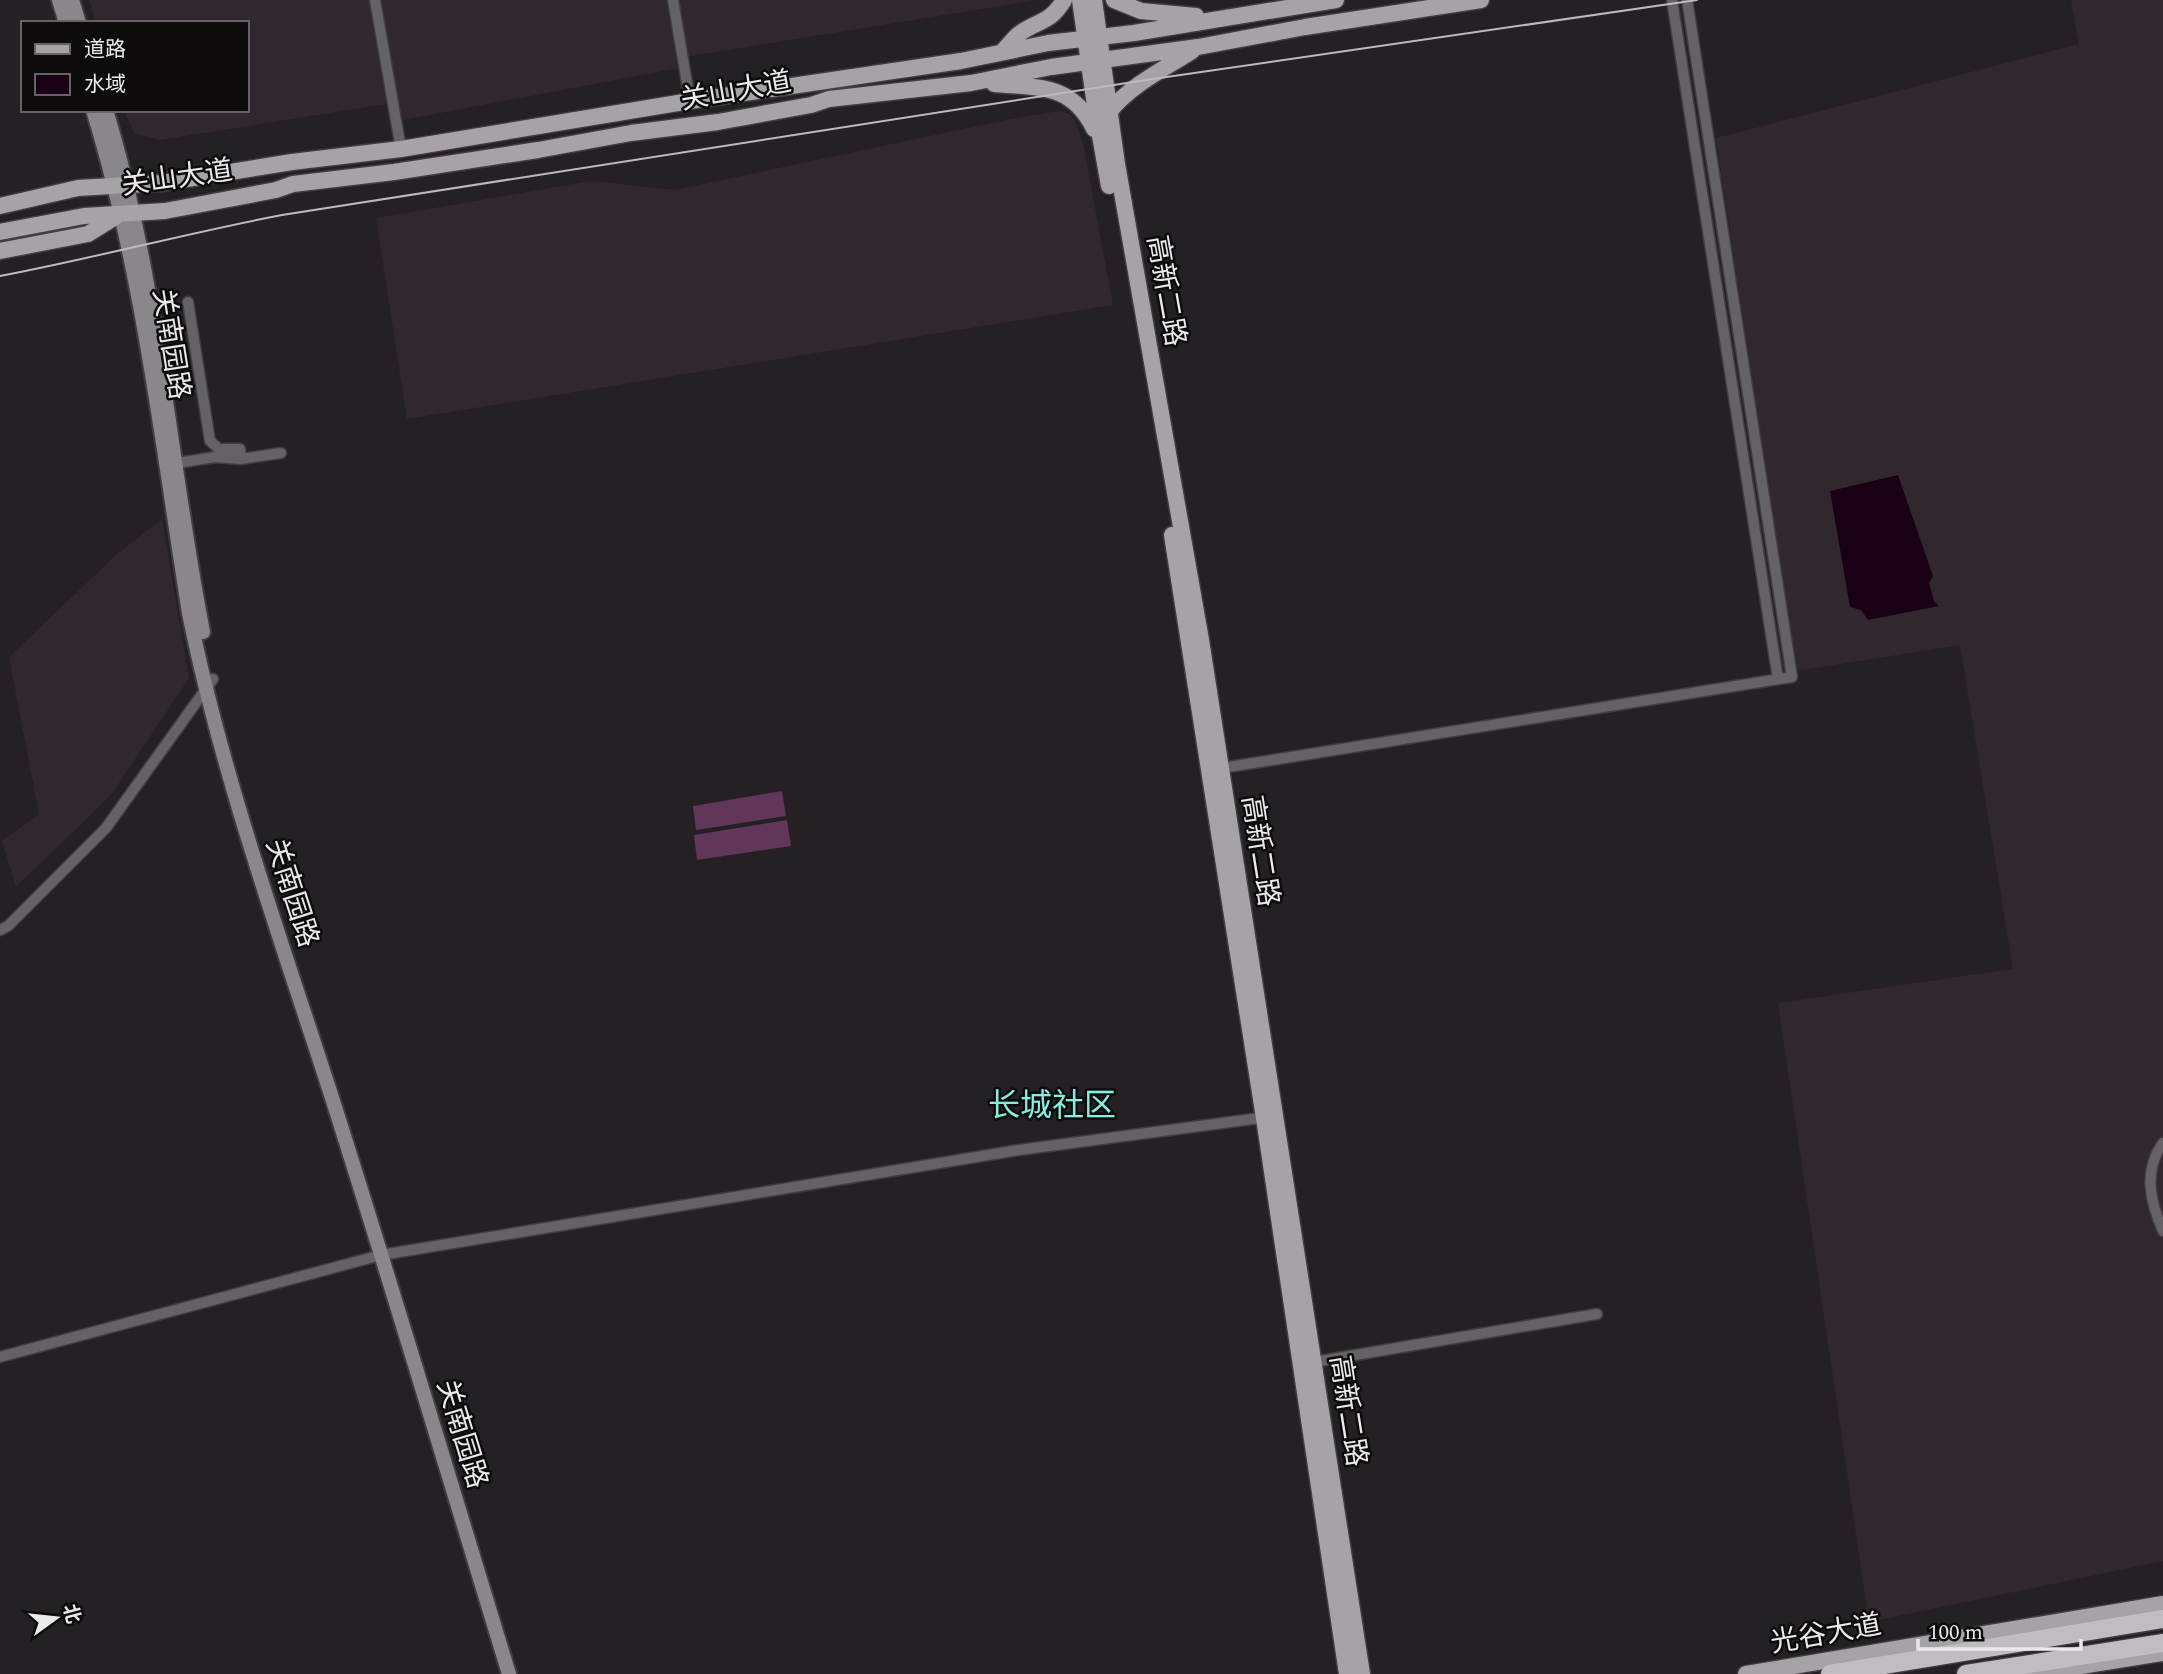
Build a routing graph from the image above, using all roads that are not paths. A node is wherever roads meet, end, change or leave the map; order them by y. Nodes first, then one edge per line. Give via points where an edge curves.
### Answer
1 (59, 0) edge
2 (72, 0) edge
3 (375, 0) edge
4 (673, 0) edge
5 (1064, 0) edge
6 (1080, 0) edge
7 (1094, 0) edge
8 (1114, 0) edge
9 (1336, 0) edge
10 (1481, 0) edge
11 (1672, 0) edge
12 (1687, 0) edge
13 (1216, 19) junction
14 (65, 21) edge
15 (78, 21) edge
16 (1093, 38) junction
17 (1198, 47) junction
18 (1003, 51) junction
19 (1096, 61) junction
20 (971, 83) junction
21 (690, 101) junction
22 (1110, 111) junction
23 (94, 112) edge
24 (106, 112) edge
25 (1103, 148) junction
26 (401, 149) junction
27 (120, 186) junction
28 (0, 206) edge
29 (126, 213) junction
30 (0, 232) edge
31 (0, 251) edge
32 (188, 302) dead end
33 (281, 453) dead end
34 (242, 459) junction
35 (170, 464) junction
36 (1778, 679) junction
37 (210, 682) junction
38 (1215, 770) junction
39 (0, 930) edge
40 (1269, 1117) junction
41 (2163, 1143) edge
42 (2163, 1231) edge
43 (385, 1254) junction
44 (1597, 1314) dead end
45 (0, 1357) edge
46 (1314, 1362) junction
47 (2163, 1604) edge
48 (2163, 1619) edge
49 (2163, 1643) edge
50 (2163, 1653) edge
51 (509, 1674) edge
52 (518, 1674) edge
53 (1347, 1674) edge
54 (1362, 1674) edge
55 (1746, 1674) edge
56 (1830, 1674) edge
57 (1966, 1674) edge
58 (2031, 1674) edge

1 - 14 main road
2 - 15 main road
3 - 26 street
4 - 21 street
5 - 18 main road via 1057,12 1019,33
6 - 16 main road
7 - 16 main road
8 - 13 main road via 1141,10
9 - 13 main road, 关山大道
10 - 17 main road, 关山大道
11 - 36 street
12 - 36 street via 1792,677
13 - 16 main road, 关山大道
16 - 18 main road, 关山大道
16 - 19 main road
17 - 19 main road, 关山大道
17 - 22 main road via 1134,88
18 - 21 main road, 关山大道
19 - 20 main road, 关山大道
19 - 22 main road, 高新二路
19 - 25 main road, 高新二路
20 - 25 main road via 1039,87 1068,96 1087,114
20 - 29 main road, 关山大道 via 868,93 718,122 320,180 165,211
21 - 26 main road, 关山大道
22 - 38 main road, 高新二路 via 1201,640
23 - 27 main road, 关南园路
24 - 27 main road, 关南园路
25 - 38 main road, 高新二路
26 - 27 main road, 关山大道
27 - 28 main road, 关山大道 via 78,188
27 - 29 main road, 关南园路
29 - 30 main road, 关山大道
29 - 31 main road via 88,234
29 - 35 main road, 关南园路
32 - 34 street via 210,441 219,449 240,449
33 - 34 street
34 - 35 street via 215,457
35 - 37 main road, 关南园路 via 189,613 199,662
36 - 38 street
37 - 39 street via 106,828
37 - 43 main road, 关南园路 via 233,789
38 - 40 main road, 高新二路
40 - 43 street via 1019,1150
40 - 46 main road, 高新二路
40 - 53 main road, 高新二路
41 - 42 street via 2150,1178 2152,1206
43 - 45 street
43 - 51 main road, 关南园路
43 - 52 main road, 关南园路
44 - 46 street
46 - 54 main road, 高新二路
47 - 55 main road, 光谷大道
48 - 56 highway
49 - 57 highway
50 - 58 main road

